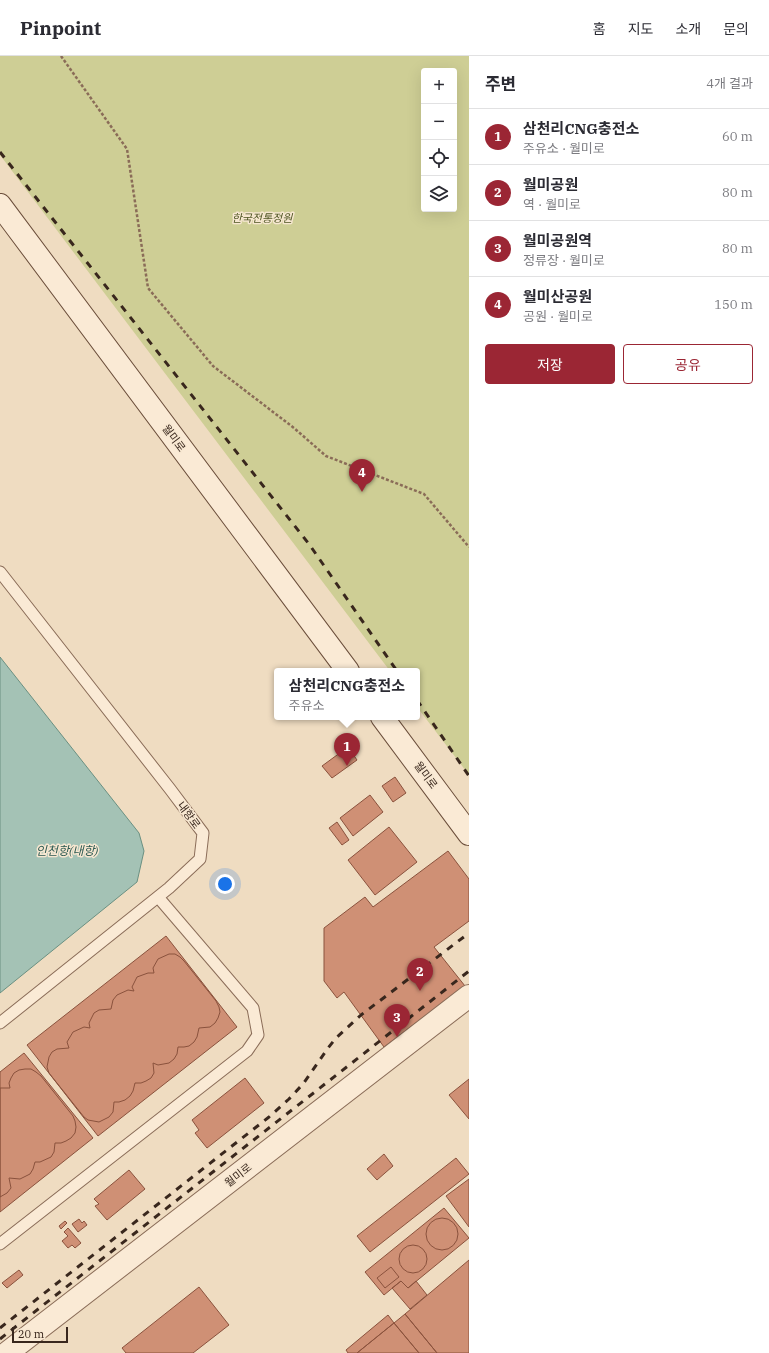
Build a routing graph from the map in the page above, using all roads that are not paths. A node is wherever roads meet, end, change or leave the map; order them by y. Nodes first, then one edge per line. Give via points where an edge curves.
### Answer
1 (0, 205) edge
2 (0, 572) edge
3 (346, 668) edge
4 (384, 720) edge
5 (469, 834) edge
6 (158, 897) junction
7 (469, 996) edge
8 (0, 1023) edge
9 (0, 1244) edge
10 (7, 1353) edge

1 - 3 main road, 월미로
2 - 6 lane, 내항로 via 203,833 200,859
4 - 5 main road, 월미로
6 - 8 lane, 내항로
6 - 9 lane via 253,1008 258,1036 247,1051
7 - 10 main road, 월미로

